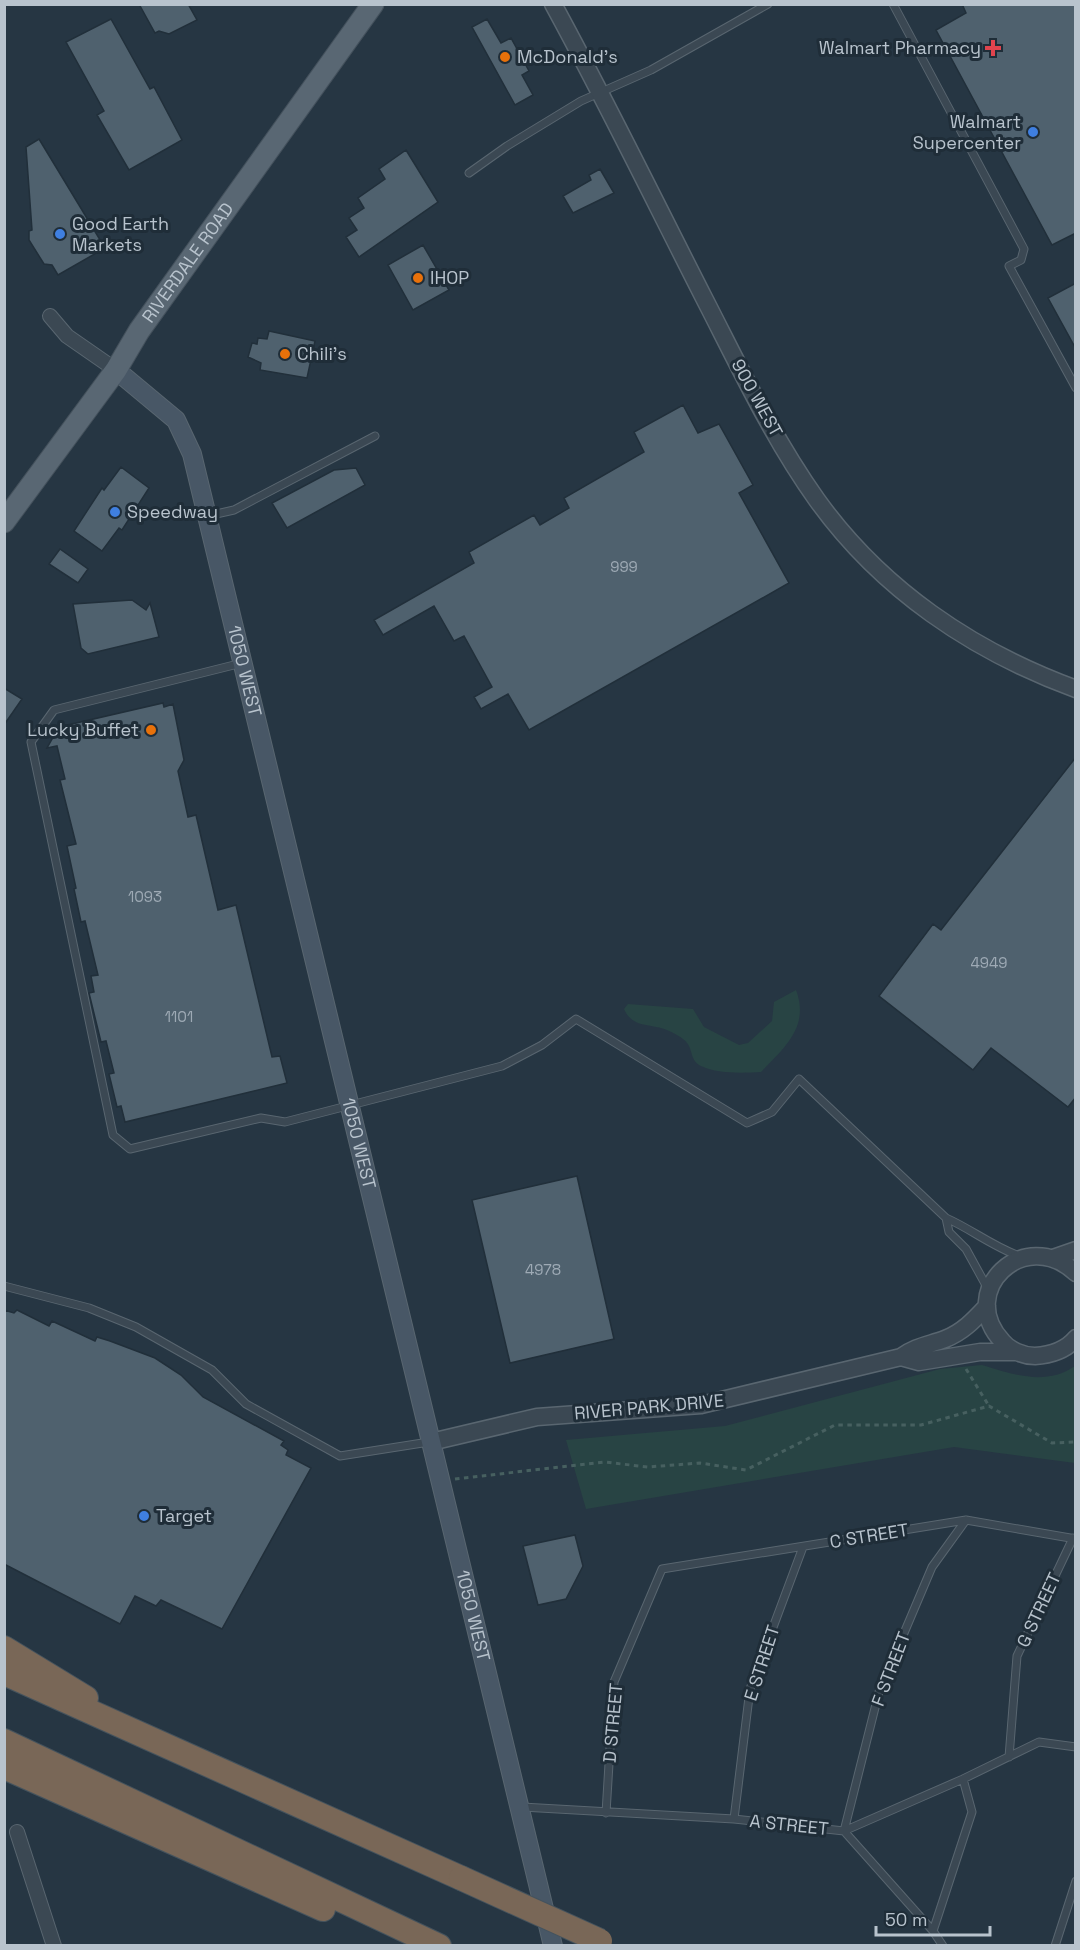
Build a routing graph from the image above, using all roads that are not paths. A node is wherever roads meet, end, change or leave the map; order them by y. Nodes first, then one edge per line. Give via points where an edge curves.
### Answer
1 (373, 4) edge
2 (768, 4) edge
3 (893, 4) edge
4 (555, 5) edge
5 (599, 93) junction
6 (469, 173) dead end
7 (50, 316) dead end
8 (116, 370) junction
9 (1076, 388) edge
10 (375, 436) dead end
11 (207, 516) junction
12 (4, 522) edge
13 (242, 663) junction
14 (1076, 689) edge
15 (350, 1105) junction
16 (946, 1218) junction
17 (1076, 1250) edge
18 (1023, 1257) junction
19 (1053, 1258) junction
20 (1076, 1273) edge
21 (4, 1286) edge
22 (988, 1298) junction
23 (1076, 1338) edge
24 (1016, 1352) junction
25 (901, 1357) junction
26 (431, 1442) junction
27 (966, 1520) junction
28 (1074, 1538) edge
29 (803, 1547) junction
30 (662, 1569) joint
31 (4, 1648) edge
32 (4, 1673) edge
33 (131, 1731) junction
34 (4, 1741) edge
35 (1076, 1747) edge
36 (1009, 1757) junction
37 (4, 1767) edge
38 (963, 1779) junction
39 (520, 1807) junction
40 (606, 1813) junction
41 (734, 1819) junction
42 (844, 1831) junction
43 (17, 1832) dead end
44 (1076, 1881) edge
45 (933, 1931) junction
46 (605, 1943) edge
47 (54, 1946) edge
48 (408, 1946) edge
49 (439, 1946) edge
50 (553, 1946) edge
51 (943, 1946) edge
52 (1055, 1946) edge

1 - 8 main road, RIVERDALE ROAD via 146,321
2 - 5 lane via 651,70
3 - 9 lane via 1024,249 1021,260 1009,266
4 - 5 street, 900 WEST
5 - 6 lane via 507,146
5 - 14 street, 900 WEST via 736,362 792,462 835,523 889,580 948,627 1018,666
7 - 8 street via 67,336
8 - 11 main road, 1050 WEST via 180,427 192,454
8 - 12 main road, RIVERDALE ROAD
10 - 11 lane via 234,510
11 - 13 main road, 1050 WEST
13 - 15 main road, 1050 WEST
13 - 15 lane via 54,710 31,742 113,1135 130,1149 261,1118 285,1122
15 - 16 lane via 502,1066 542,1045 576,1019 747,1123 772,1112 799,1079
15 - 26 main road, 1050 WEST
16 - 18 lane via 995,1247
16 - 22 lane via 949,1232 966,1249
17 - 19 street
18 - 19 street
18 - 22 street, RIVER PARK DRIVE via 1002,1269
19 - 20 street
21 - 26 lane via 89,1308 136,1327 212,1370 246,1404 340,1456
22 - 24 street via 988,1320 994,1333
22 - 25 street, RIVER PARK DRIVE via 968,1326 946,1339 915,1347
23 - 24 street, RIVER PARK DRIVE via 1061,1350 1046,1355
24 - 25 street, RIVER PARK DRIVE via 980,1352 919,1362
25 - 26 street, RIVER PARK DRIVE via 701,1405 537,1418
26 - 39 main road, 1050 WEST
27 - 28 lane, C STREET
27 - 29 lane, C STREET
27 - 42 lane, F STREET via 932,1567 879,1692
28 - 36 lane, G STREET via 1017,1656
29 - 30 lane, C STREET
29 - 41 lane, E STREET via 750,1689
30 - 40 lane, D STREET via 614,1682
31 - 33 highway via 74,1688
32 - 33 highway
33 - 46 highway, bridge
34 - 49 highway
35 - 36 lane, A STREET via 1039,1743
36 - 38 lane, A STREET
37 - 48 highway
38 - 42 lane, A STREET
38 - 45 lane via 972,1812
39 - 40 lane, A STREET
39 - 50 main road, 1050 WEST
40 - 41 lane, A STREET
41 - 42 lane, A STREET
42 - 45 lane
43 - 47 street
44 - 52 lane
45 - 51 lane

